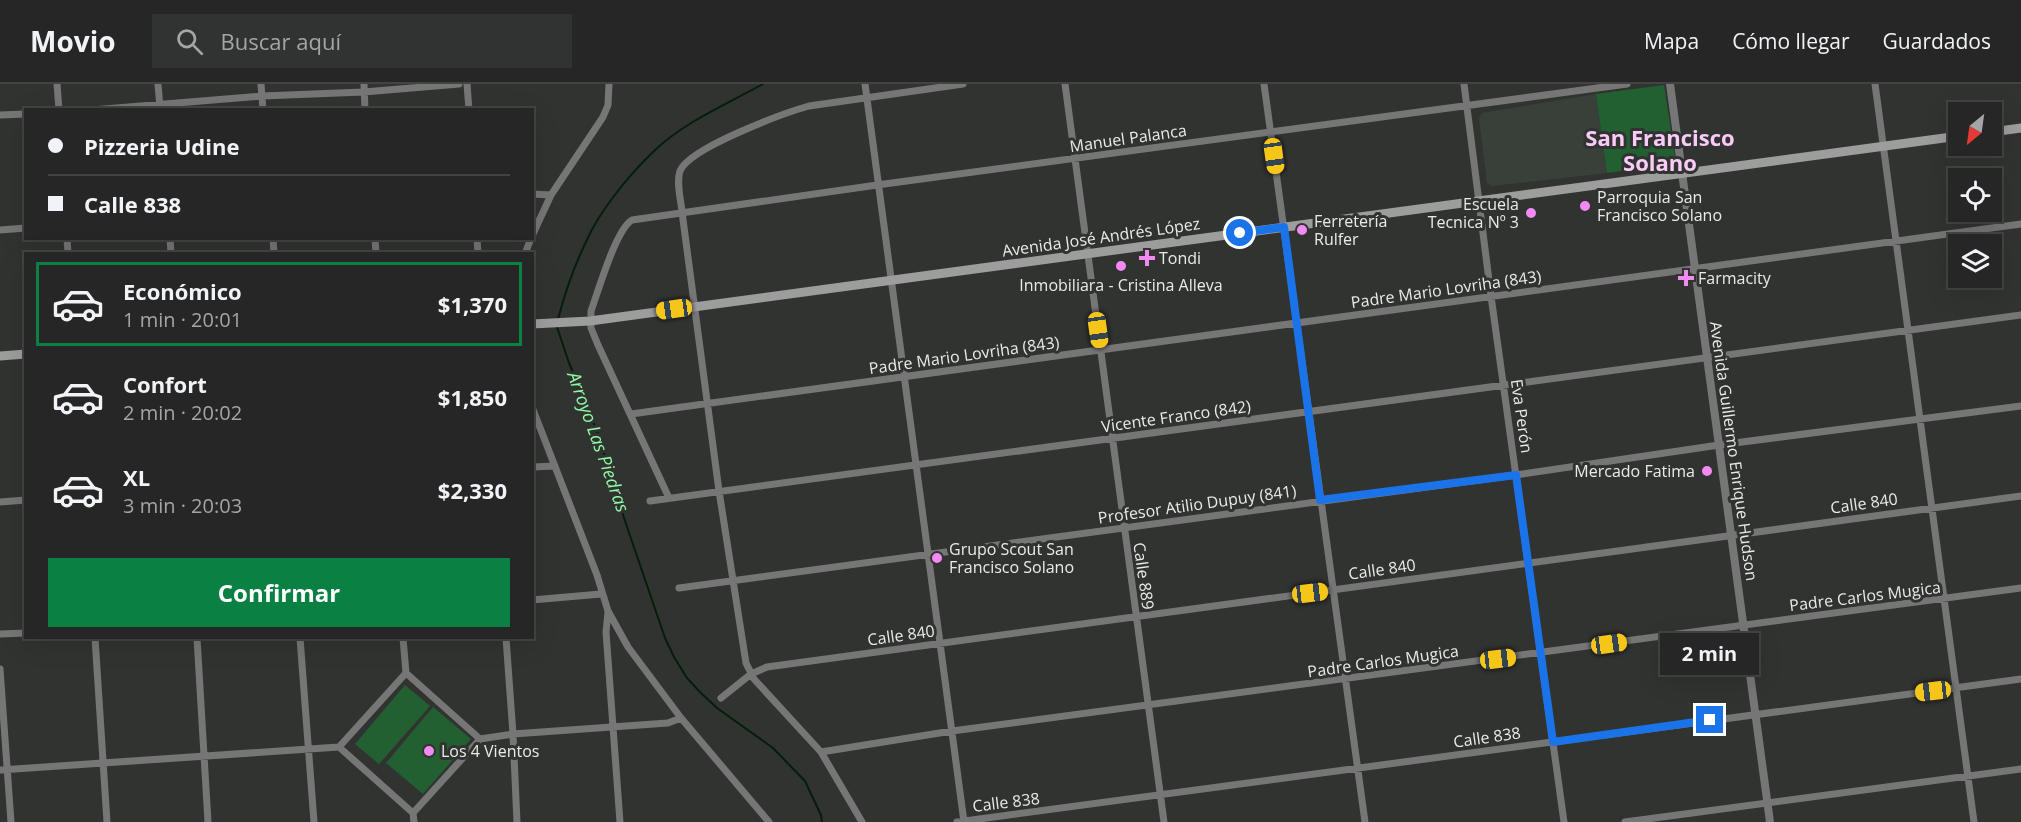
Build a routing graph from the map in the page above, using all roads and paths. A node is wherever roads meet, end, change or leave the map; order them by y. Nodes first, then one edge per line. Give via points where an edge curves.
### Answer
1 (57, 84) edge
2 (158, 84) edge
3 (261, 84) edge
4 (459, 84) edge
5 (467, 84) edge
6 (609, 84) edge
7 (865, 84) edge
8 (963, 84) edge
9 (1065, 84) edge
10 (1264, 84) edge
11 (1464, 84) edge
12 (1627, 84) edge
13 (1670, 84) edge
14 (1875, 84) edge
15 (364, 88) edge
16 (262, 96) junction
17 (867, 98) junction
18 (1467, 105) junction
19 (160, 107) edge
20 (58, 108) edge
21 (137, 108) edge
22 (263, 108) edge
23 (365, 108) edge
24 (469, 108) edge
25 (24, 114) edge
26 (0, 115) edge
27 (2021, 128) edge
28 (2002, 131) edge
29 (1271, 133) junction
30 (1948, 137) edge
31 (1883, 146) junction
32 (1075, 159) junction
33 (1682, 173) junction
34 (878, 185) junction
35 (534, 194) edge
36 (551, 195) junction
37 (1479, 200) junction
38 (682, 212) junction
39 (2021, 224) edge
40 (1284, 227) junction
41 (24, 228) edge
42 (0, 230) edge
43 (534, 233) edge
44 (1897, 240) junction
45 (1086, 254) junction
46 (1694, 268) junction
47 (891, 280) junction
48 (1491, 296) junction
49 (695, 306) junction
50 (2021, 315) edge
51 (590, 321) junction
52 (534, 324) edge
53 (1296, 324) junction
54 (1908, 330) junction
55 (1101, 349) junction
56 (24, 354) edge
57 (0, 356) edge
58 (1706, 358) junction
59 (905, 377) junction
60 (1504, 385) junction
61 (708, 402) junction
62 (2021, 406) edge
63 (1308, 411) junction
64 (534, 412) edge
65 (631, 414) junction
66 (1920, 419) junction
67 (1112, 439) junction
68 (1719, 445) junction
69 (916, 465) junction
70 (555, 466) junction
71 (534, 467) edge
72 (1516, 475) junction
73 (719, 490) junction
74 (2021, 496) edge
75 (669, 498) junction
76 (24, 500) edge
77 (1320, 500) junction
78 (650, 501) dead end
79 (0, 502) edge
80 (1932, 508) junction
81 (1124, 528) junction
82 (1732, 535) junction
83 (928, 554) junction
84 (1528, 562) junction
85 (733, 580) junction
86 (679, 588) dead end
87 (2021, 588) edge
88 (1332, 590) junction
89 (601, 594) junction
90 (1945, 599) junction
91 (534, 600) edge
92 (608, 611) junction
93 (1136, 616) junction
94 (1743, 625) junction
95 (24, 633) edge
96 (0, 634) edge
97 (95, 639) edge
98 (197, 639) edge
99 (300, 639) edge
100 (403, 639) edge
101 (506, 639) edge
102 (940, 643) junction
103 (1541, 654) junction
104 (0, 669) edge
105 (406, 673) junction
106 (751, 674) junction
107 (2021, 679) edge
108 (1346, 680) junction
109 (1955, 688) junction
110 (721, 698) dead end
111 (1148, 706) junction
112 (1755, 714) junction
113 (681, 718) junction
114 (614, 728) junction
115 (952, 732) junction
116 (513, 734) junction
117 (480, 739) junction
118 (1553, 742) junction
119 (339, 747) junction
120 (310, 748) junction
121 (820, 752) junction
122 (204, 756) junction
123 (103, 763) junction
124 (1357, 768) junction
125 (2021, 769) edge
126 (4, 770) edge
127 (1967, 777) junction
128 (1161, 796) junction
129 (1767, 802) junction
130 (413, 813) junction
131 (11, 822) edge
132 (107, 822) edge
133 (208, 822) edge
134 (314, 822) edge
135 (414, 822) edge
136 (517, 822) edge
137 (620, 822) edge
138 (769, 822) edge
139 (862, 822) edge
140 (962, 822) edge
141 (1164, 822) edge
142 (1365, 822) edge
143 (1564, 822) edge
144 (1625, 822) edge
145 (1770, 822) edge
146 (1974, 822) edge

1 - 20 street
2 - 19 street
3 - 16 street
4 - 15 street
5 - 24 street
6 - 36 street via 603,117
7 - 17 street
8 - 17 street
9 - 32 street, Calle 889
10 - 29 street
11 - 18 street, Eva Perón
12 - 18 street, Manuel Palanca
13 - 33 street, Avenida Guillermo Enrique Hudson
14 - 31 street
15 - 16 street
15 - 23 street
16 - 19 street
16 - 22 street
17 - 34 street
17 - 38 street via 810,106 779,116 692,156 679,173
18 - 29 street, Manuel Palanca
18 - 37 street, Eva Perón
19 - 21 street
25 - 26 street
27 - 28 main road
29 - 32 street, Manuel Palanca
29 - 40 street
30 - 31 main road, Avenida José Andrés López
31 - 33 main road, Avenida José Andrés López
31 - 44 street
32 - 34 street, Manuel Palanca
32 - 45 street, Calle 889
33 - 37 main road, Avenida José Andrés López
33 - 46 street, Avenida Guillermo Enrique Hudson
34 - 38 street, Manuel Palanca
34 - 47 street
35 - 36 street
36 - 43 street
37 - 40 main road, Avenida José Andrés López
37 - 48 street, Eva Perón
38 - 49 street
38 - 51 street, Manuel Palanca via 632,220 625,226
39 - 44 street, Padre Mario Lovriha (843)
40 - 45 main road, Avenida José Andrés López
40 - 53 street
41 - 42 street
44 - 46 street, Padre Mario Lovriha (843)
44 - 54 street
45 - 47 main road, Avenida José Andrés López
45 - 55 street, Calle 889
46 - 48 street, Padre Mario Lovriha (843)
46 - 58 street, Avenida Guillermo Enrique Hudson
47 - 49 main road, Avenida José Andrés López
47 - 59 street
48 - 53 street, Padre Mario Lovriha (843)
48 - 60 street, Eva Perón
49 - 51 main road, Avenida José Andrés López
49 - 61 street
50 - 54 street, Vicente Franco (842)
51 - 52 main road, Avenida José Andrés López
51 - 65 street
53 - 55 street, Padre Mario Lovriha (843)
53 - 63 street
54 - 58 street, Vicente Franco (842)
54 - 66 street
55 - 59 street, Padre Mario Lovriha (843)
55 - 67 street, Calle 889
56 - 57 main road
58 - 60 street, Vicente Franco (842)
58 - 68 street, Avenida Guillermo Enrique Hudson
59 - 61 street, Padre Mario Lovriha (843)
59 - 69 street
60 - 63 street, Vicente Franco (842)
60 - 72 street, Eva Perón
61 - 65 street, Padre Mario Lovriha (843)
61 - 73 street
62 - 66 street, Profesor Atilio Dupuy (841)
63 - 67 street, Vicente Franco (842)
63 - 77 street
64 - 70 street
65 - 75 street
66 - 68 street, Profesor Atilio Dupuy (841)
66 - 80 street
67 - 69 street, Vicente Franco (842)
67 - 81 street, Calle 889
68 - 72 street, Profesor Atilio Dupuy (841)
68 - 82 street, Avenida Guillermo Enrique Hudson
69 - 73 street, Vicente Franco (842)
69 - 83 street
70 - 71 street
70 - 89 street
72 - 77 street, Profesor Atilio Dupuy (841)
72 - 84 street, Eva Perón
73 - 75 street, Vicente Franco (842)
73 - 85 street
74 - 80 street, Calle 840
75 - 78 street, Vicente Franco (842)
76 - 79 street
77 - 81 street, Profesor Atilio Dupuy (841)
77 - 88 street
80 - 82 street, Calle 840
80 - 90 street
81 - 83 street, Profesor Atilio Dupuy (841)
81 - 93 street, Calle 889
82 - 84 street, Calle 840
82 - 94 street, Avenida Guillermo Enrique Hudson
83 - 85 street, Profesor Atilio Dupuy (841)
83 - 102 street
84 - 88 street, Calle 840
84 - 103 street, Eva Perón
85 - 86 street, Profesor Atilio Dupuy (841)
85 - 106 street
87 - 90 street, Padre Carlos Mugica
88 - 93 street, Calle 840
88 - 108 street
89 - 91 street
89 - 92 street
90 - 94 street, Padre Carlos Mugica
90 - 109 street
92 - 113 street via 628,647
92 - 114 street via 606,632
93 - 102 street, Calle 840
93 - 111 street, Calle 889
94 - 103 street, Padre Carlos Mugica
94 - 112 street, Avenida Guillermo Enrique Hudson
95 - 96 street
97 - 123 street
98 - 122 street
99 - 120 street
100 - 105 street
101 - 116 street
102 - 106 street, Calle 840 via 767,667
102 - 115 street
103 - 108 street, Padre Carlos Mugica
103 - 118 street, Eva Perón
104 - 126 street
105 - 117 street
105 - 119 street
106 - 110 street, Calle 840
106 - 121 street
107 - 109 street, Calle 838
108 - 111 street, Padre Carlos Mugica
108 - 124 street
109 - 112 street, Calle 838
109 - 127 street
111 - 115 street, Padre Carlos Mugica
111 - 128 street, Calle 889
112 - 118 street, Calle 838
112 - 129 street, Avenida Guillermo Enrique Hudson
113 - 114 street via 668,723
113 - 138 street
114 - 116 street
114 - 137 street
115 - 121 street, Padre Carlos Mugica
115 - 140 street
116 - 117 street
116 - 136 street
117 - 130 street
118 - 124 street, Calle 838
118 - 143 street, Eva Perón
119 - 120 street
119 - 130 street
120 - 122 street
120 - 134 street
121 - 139 street
122 - 123 street
122 - 133 street
123 - 126 street
123 - 132 street
124 - 128 street, Calle 838
124 - 142 street
125 - 127 street
126 - 131 street
127 - 129 street
127 - 146 street
128 - 140 street, Calle 838
128 - 141 street, Calle 889
129 - 144 street
129 - 145 street, Avenida Guillermo Enrique Hudson
130 - 135 street

